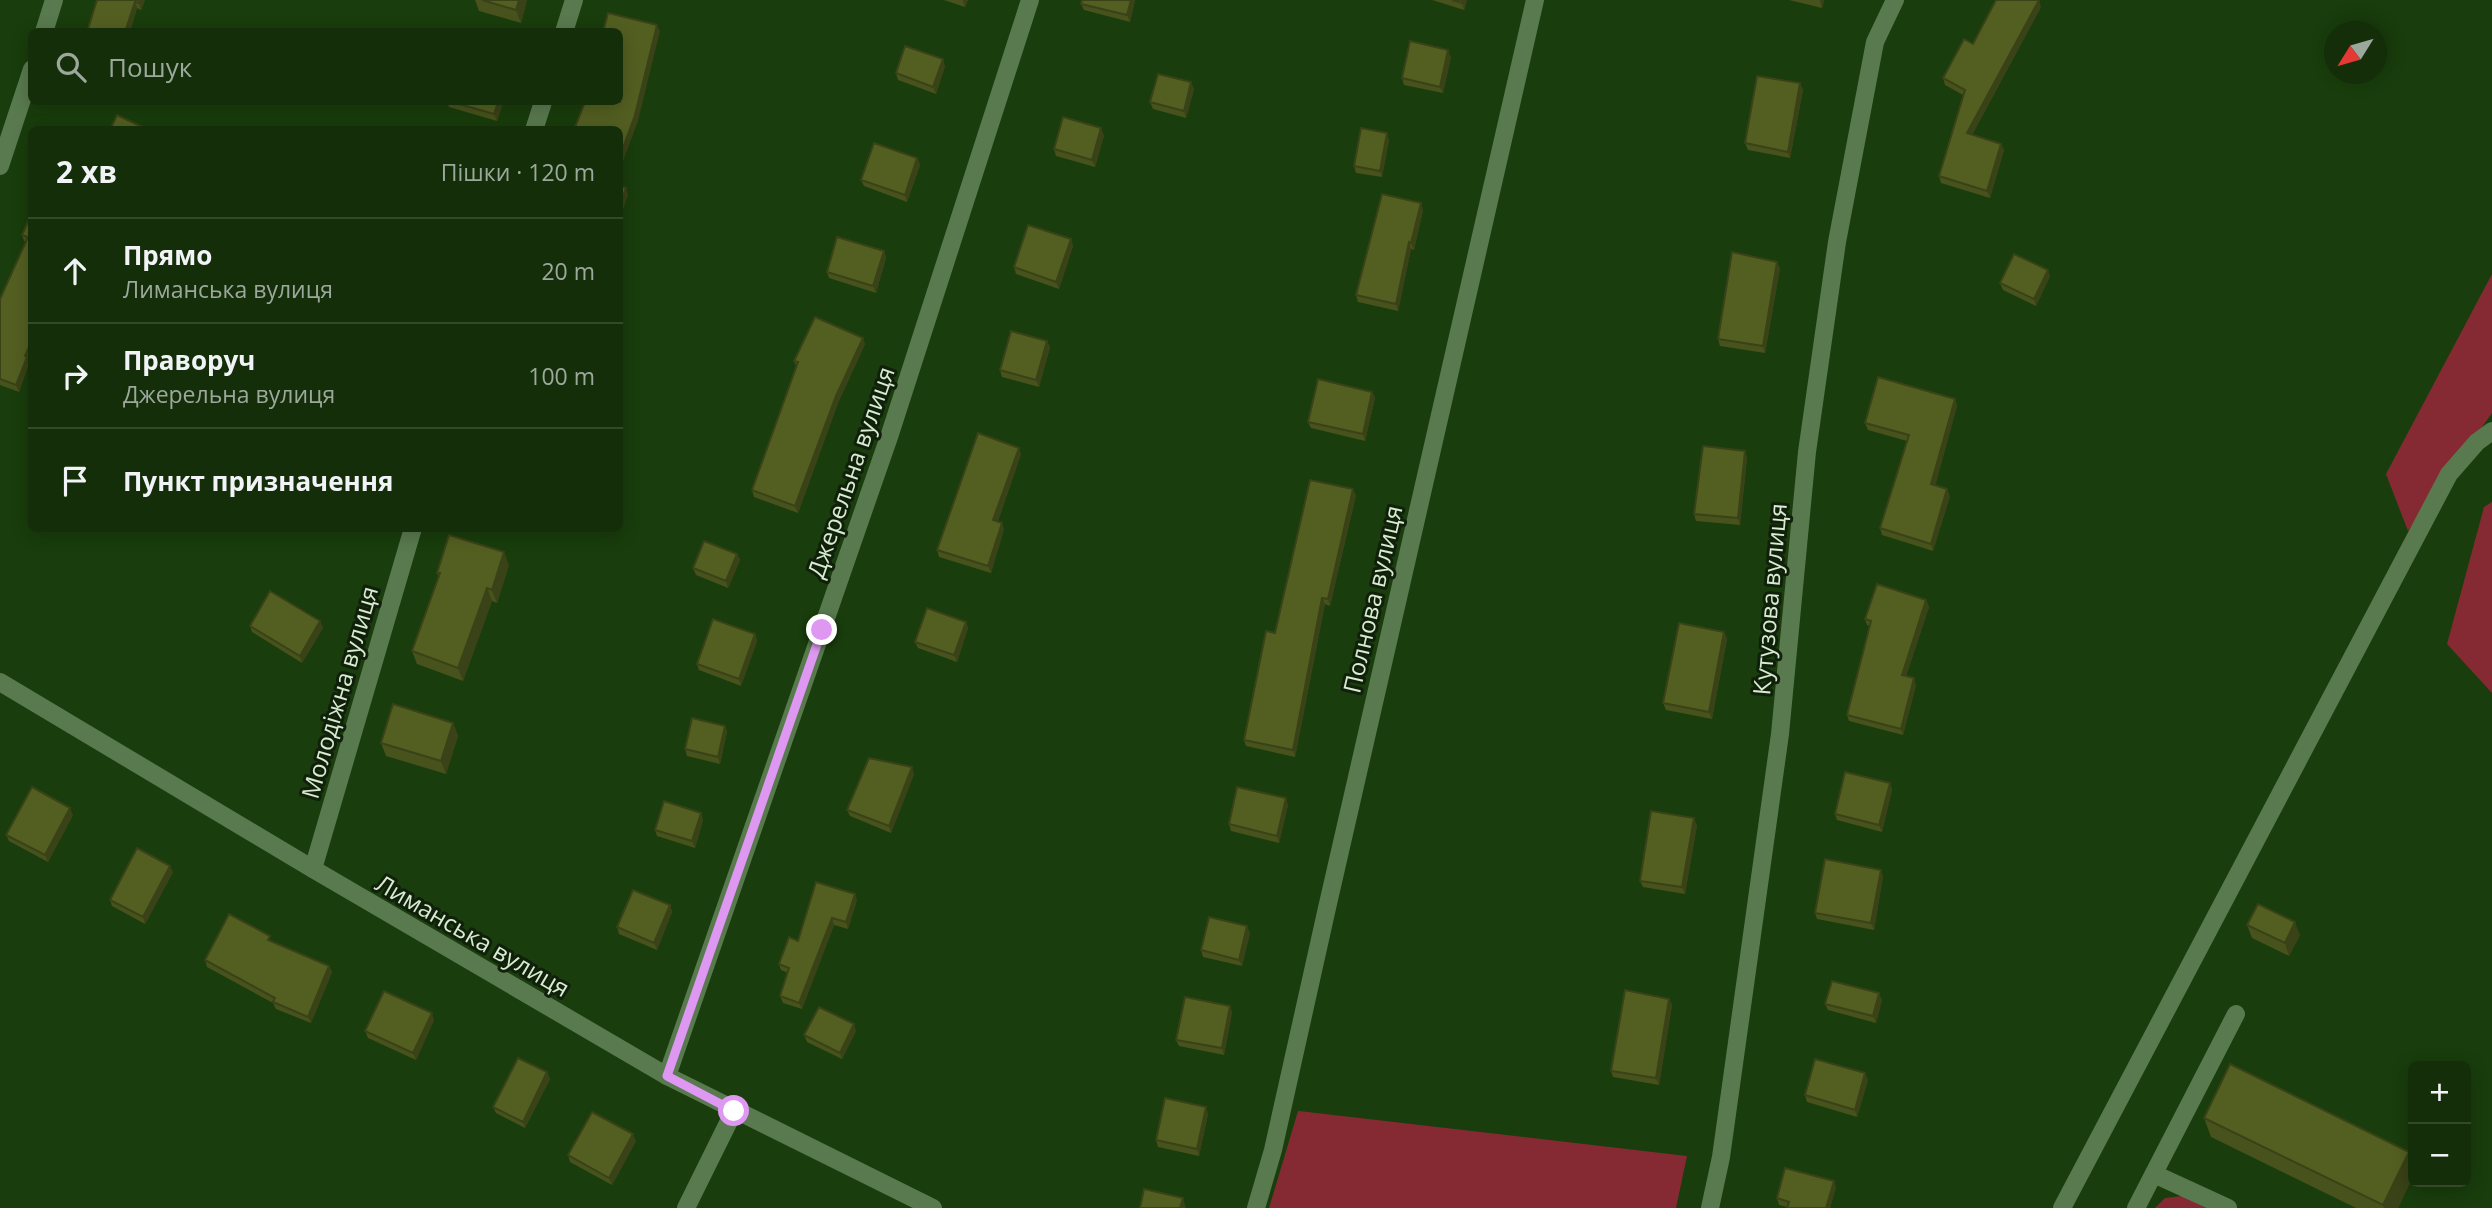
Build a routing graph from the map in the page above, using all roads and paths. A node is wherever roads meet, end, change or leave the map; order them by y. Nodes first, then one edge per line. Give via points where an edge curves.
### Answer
1 (54, 0) edge
2 (574, 0) edge
3 (1030, 0) edge
4 (1535, 0) edge
5 (1895, 0) edge
6 (45, 28) edge
7 (565, 28) edge
8 (28, 81) edge
9 (541, 105) edge
10 (535, 126) edge
11 (0, 166) edge
12 (2492, 431) edge
13 (412, 532) edge
14 (0, 682) edge
15 (313, 869) junction
16 (2235, 1014) dead end
17 (667, 1076) junction
18 (734, 1111) junction
19 (2154, 1174) junction
20 (686, 1208) edge
21 (933, 1208) edge
22 (1256, 1208) edge
23 (1710, 1208) edge
24 (2062, 1208) edge
25 (2136, 1208) edge
26 (2228, 1208) edge

1 - 6 street
2 - 7 street
3 - 17 street, Джерельна вулиця via 890,434
4 - 22 street, Полнова вулиця via 1273,1150
5 - 23 street, Кутузова вулиця via 1875,42 1837,242 1807,452 1780,734
8 - 11 street
9 - 10 street
12 - 24 street via 2448,474
13 - 15 street, Молодіжна вулиця
14 - 15 street, Лиманська вулиця
15 - 17 street, Лиманська вулиця
16 - 19 street
17 - 18 street, Лиманська вулиця
18 - 20 street
18 - 21 street, Лиманська вулиця
19 - 25 street
19 - 26 street

